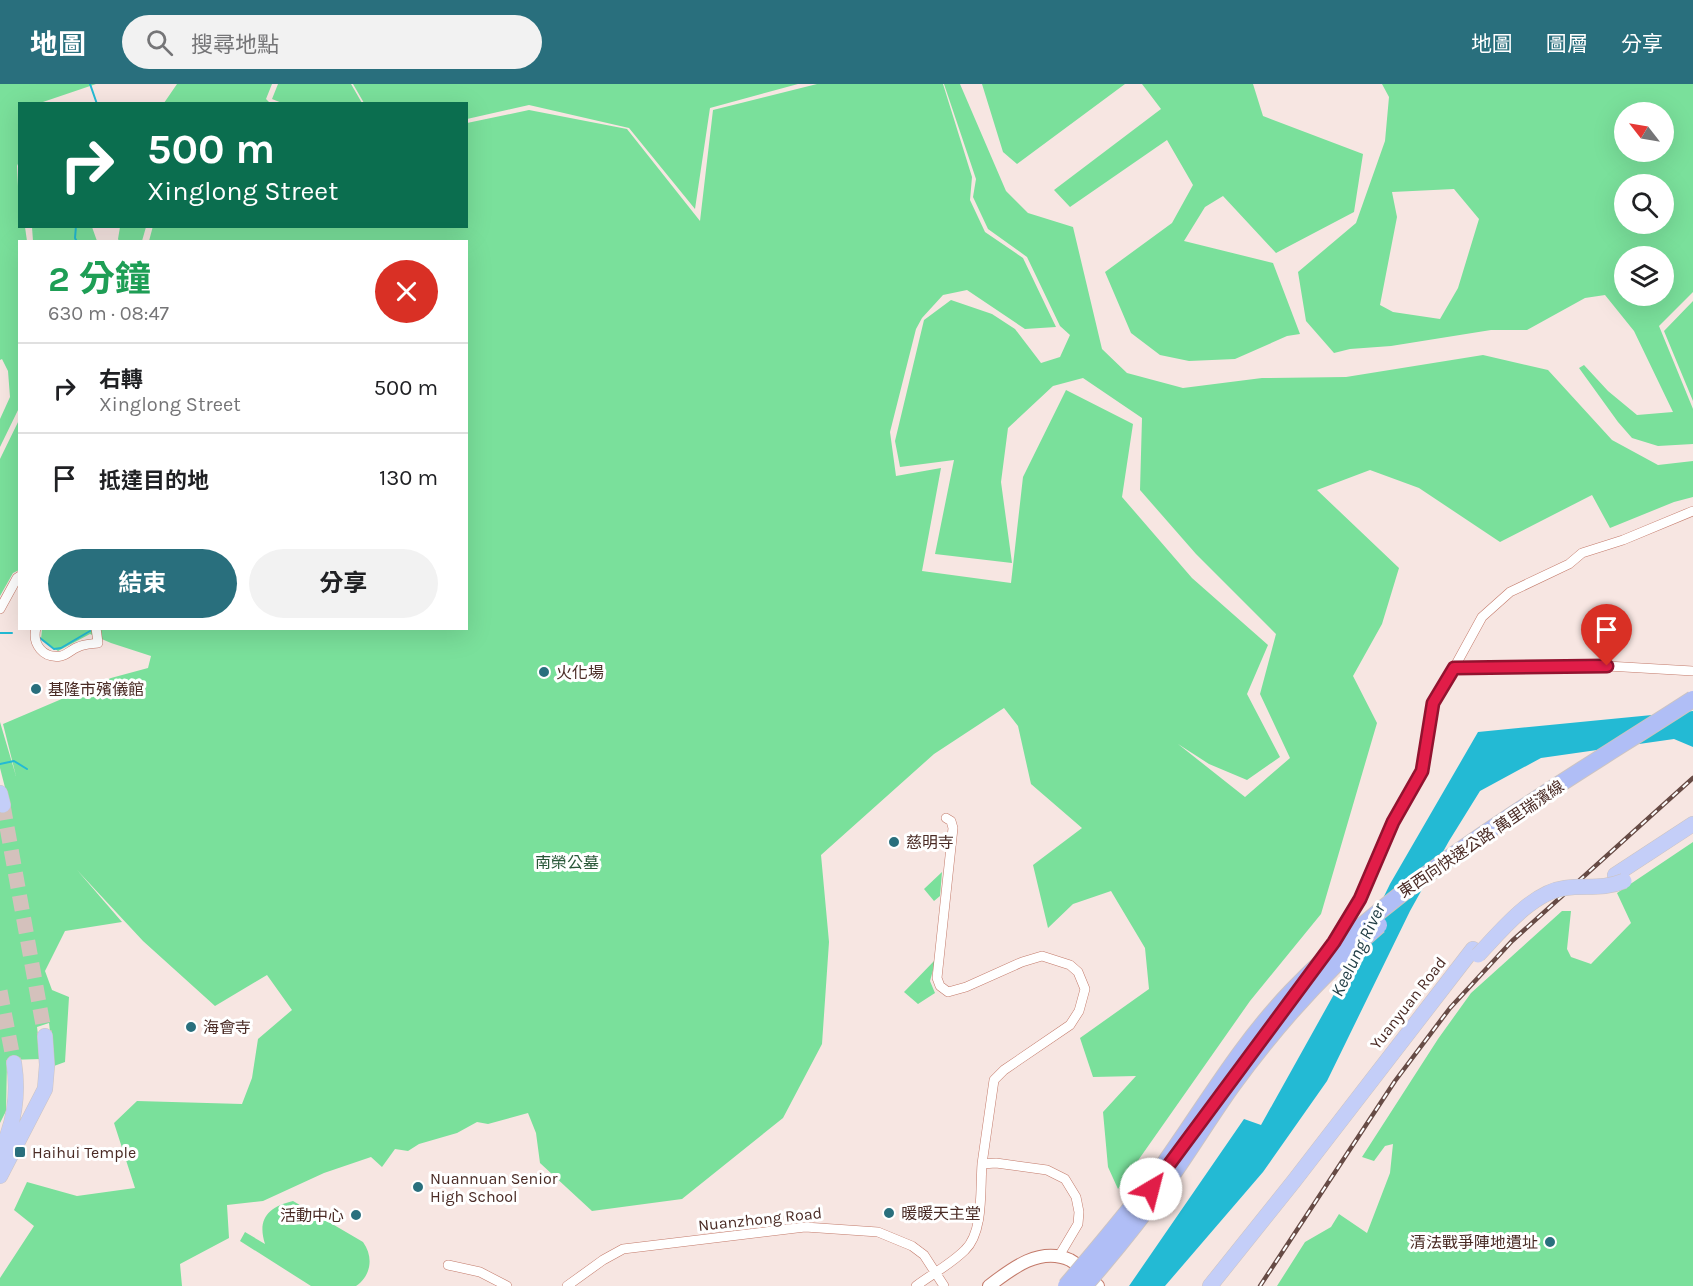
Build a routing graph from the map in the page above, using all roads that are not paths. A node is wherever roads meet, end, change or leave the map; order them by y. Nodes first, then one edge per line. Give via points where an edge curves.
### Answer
1 (1693, 511) edge
2 (18, 579) edge
3 (0, 609) edge
4 (36, 630) edge
5 (96, 630) edge
6 (1454, 668) junction
7 (1693, 671) edge
8 (1693, 699) edge
9 (1693, 713) edge
10 (946, 818) dead end
11 (1693, 824) edge
12 (1693, 832) edge
13 (1619, 878) junction
14 (1475, 952) junction
15 (45, 1036) tunnel mouth
16 (14, 1063) tunnel mouth
17 (17, 1082) junction
18 (45, 1089) junction
19 (17, 1101) junction
20 (36, 1108) junction
21 (0, 1154) edge
22 (982, 1164) junction
23 (0, 1176) edge
24 (1059, 1256) junction
25 (448, 1265) dead end
26 (935, 1272) junction
27 (1086, 1280) edge
28 (507, 1286) edge
29 (567, 1286) edge
30 (916, 1286) edge
31 (944, 1286) edge
32 (989, 1286) edge
33 (1066, 1286) edge
34 (1098, 1286) edge
35 (1210, 1286) edge
36 (1220, 1286) edge

1 - 6 street via 1582,553 1569,564 1510,592 1482,617
2 - 3 street
4 - 5 street via 34,637 41,651 62,656 79,646 98,643
6 - 7 street via 1607,666
6 - 27 street via 1433,703 1422,771 1393,822 1353,913
8 - 33 highway, 東西向快速公路 萬里瑞濱線, bridge via 1449,858 1342,941 1252,1038 1159,1171
9 - 27 highway, 東西向快速公路 萬里瑞濱線, bridge via 1455,866 1339,961 1266,1044 1132,1228
10 - 22 street via 953,828 937,978 940,986 948,992 966,987 1042,956 1070,965 1078,972 1085,989 1070,1025 994,1080
11 - 13 main road, Yuanyuan Road
12 - 13 main road, Yuanyuan Road
13 - 14 main road, Yuanyuan Road, bridge via 1612,886 1544,893
14 - 35 main road, Yuanyuan Road
14 - 36 main road, Yuanyuan Road
15 - 18 main road
16 - 17 main road
17 - 18 main road
17 - 19 main road
18 - 20 main road
19 - 20 main road
19 - 21 main road
20 - 23 main road
22 - 24 street via 1047,1170 1065,1179 1076,1197 1079,1212 1078,1224
22 - 26 street via 976,1232 965,1250
24 - 27 street via 1072,1261
24 - 32 street via 1031,1260
25 - 28 street via 480,1272
26 - 29 street, Nuanzhong Road via 924,1255 912,1246 878,1232 805,1227 623,1249
26 - 30 street
26 - 31 street, Nuanzhong Road
27 - 34 street, bridge

